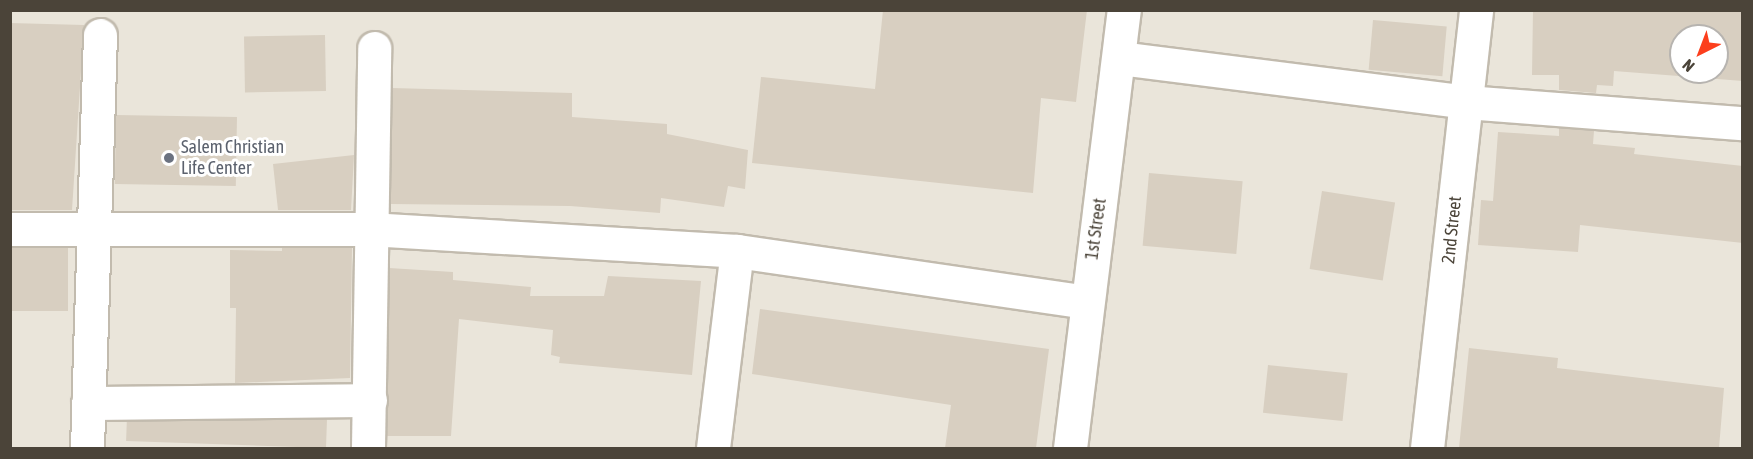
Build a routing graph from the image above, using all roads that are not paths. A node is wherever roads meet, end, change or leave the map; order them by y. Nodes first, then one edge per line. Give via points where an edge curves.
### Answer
1 (1124, 10) edge
2 (1476, 10) edge
3 (100, 35) dead end
4 (374, 48) dead end
5 (1119, 58) junction
6 (1466, 102) junction
7 (1743, 123) edge
8 (10, 229) edge
9 (95, 229) junction
10 (369, 229) junction
11 (737, 251) junction
12 (1085, 302) junction
13 (370, 400) junction
14 (88, 403) junction
15 (87, 448) edge
16 (368, 448) edge
17 (713, 448) edge
18 (1070, 448) edge
19 (1427, 448) edge

1 - 5 street, 1st Street
2 - 6 street, 2nd Street
3 - 9 street
4 - 10 street
5 - 6 street
5 - 12 street, 1st Street
6 - 7 street
6 - 19 street, 2nd Street
8 - 9 street
9 - 10 street
9 - 14 street
10 - 11 street
10 - 13 street
11 - 12 street
11 - 17 street
12 - 18 street, 1st Street
13 - 14 street
13 - 16 street
14 - 15 street

